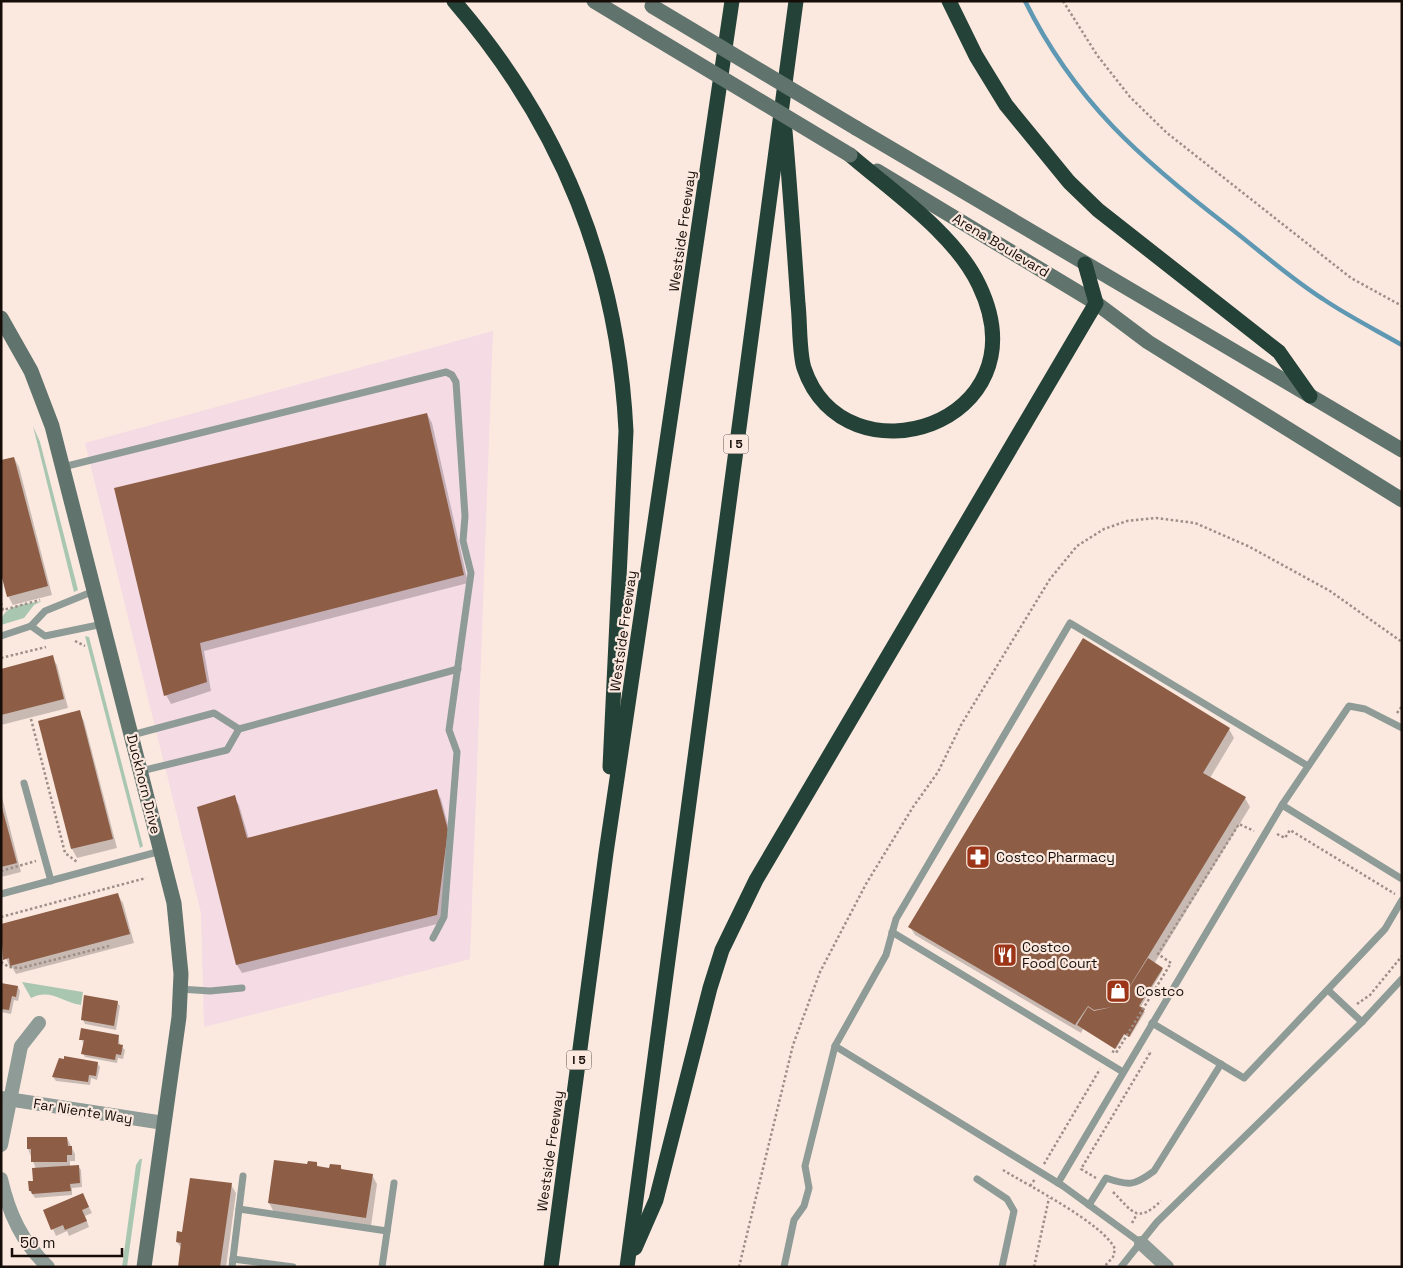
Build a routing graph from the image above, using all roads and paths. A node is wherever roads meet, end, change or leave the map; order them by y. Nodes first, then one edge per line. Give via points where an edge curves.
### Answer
1 (454, 1) edge
2 (594, 1) edge
3 (724, 1) edge
4 (732, 1) edge
5 (796, 1) edge
6 (949, 1) edge
7 (1063, 1) edge
8 (648, 3) edge
9 (724, 64) junction
10 (783, 99) junction
11 (850, 155) junction
12 (1085, 264) junction
13 (1096, 303) junction
14 (1402, 306) edge
15 (1, 318) edge
16 (1310, 396) junction
17 (1402, 450) edge
18 (62, 467) junction
19 (1402, 500) edge
20 (94, 591) junction
21 (42, 600) dead end
22 (1, 603) edge
23 (103, 624) junction
24 (31, 626) junction
25 (1, 636) edge
26 (74, 640) dead end
27 (1402, 642) edge
28 (85, 646) dead end
29 (47, 647) dead end
30 (1, 658) edge
31 (458, 669) junction
32 (31, 719) dead end
33 (1402, 728) edge
34 (239, 730) junction
35 (132, 735) junction
36 (1308, 766) junction
37 (141, 771) junction
38 (24, 783) dead end
39 (1282, 805) junction
40 (162, 851) junction
41 (606, 853) junction
42 (86, 860) dead end
43 (146, 878) dead end
44 (1402, 880) edge
45 (51, 881) junction
46 (1, 894) edge
47 (1402, 900) edge
48 (1, 917) edge
49 (892, 932) junction
50 (433, 938) dead end
51 (109, 946) dead end
52 (1402, 956) edge
53 (1, 962) edge
54 (1402, 979) edge
55 (242, 988) dead end
56 (180, 989) junction
57 (1328, 990) junction
58 (1351, 1011) junction
59 (1362, 1022) junction
60 (39, 1023) dead end
61 (1152, 1023) junction
62 (1125, 1038) dead end
63 (835, 1046) junction
64 (1139, 1046) junction
65 (1111, 1051) dead end
66 (1105, 1061) junction
67 (1221, 1064) junction
68 (1123, 1072) junction
69 (5, 1098) edge
70 (164, 1122) junction
71 (1, 1145) edge
72 (1003, 1170) dead end
73 (1039, 1171) junction
74 (243, 1176) dead end
75 (1, 1179) edge
76 (977, 1179) dead end
77 (394, 1183) dead end
78 (1058, 1183) junction
79 (1103, 1183) junction
80 (1030, 1186) junction
81 (1049, 1198) junction
82 (1162, 1200) dead end
83 (1089, 1205) junction
84 (239, 1209) junction
85 (387, 1231) junction
86 (1141, 1243) junction
87 (233, 1258) junction
88 (628, 1265) edge
89 (48, 1267) edge
90 (144, 1267) edge
91 (232, 1267) edge
92 (293, 1267) edge
93 (382, 1267) edge
94 (551, 1267) edge
95 (739, 1267) edge
96 (784, 1267) edge
97 (1002, 1267) edge
98 (1034, 1267) edge
99 (1104, 1267) edge
100 (1122, 1267) edge
101 (1167, 1267) edge

1 - 41 highway via 506,66 559,156 592,238 613,316 626,431
2 - 11 main road, Arena Boulevard, bridge
3 - 9 highway
4 - 9 highway, Westside Freeway / I 5
5 - 10 highway, I 5
6 - 16 highway via 976,56 1006,105 1069,182 1113,222 1279,352
7 - 14 path via 1113,76 1168,133 1351,278
8 - 12 main road, Arena Boulevard, bridge
9 - 41 highway, Westside Freeway / I 5
10 - 11 highway via 803,367 823,402 863,426 896,432 930,426 962,407 980,385 991,360 992,322 979,284 962,258 932,226
10 - 88 highway, I 5
11 - 13 main road, Arena Boulevard
12 - 13 highway
12 - 16 main road, Arena Boulevard
13 - 19 main road, Arena Boulevard via 1148,342
13 - 88 highway via 756,880 734,923 710,988 656,1200
15 - 18 main road, Duckhorn Drive via 42,398
16 - 17 main road, Arena Boulevard
18 - 20 main road, Duckhorn Drive
18 - 31 lane via 446,372 452,375 456,382 465,516 463,541 471,573
20 - 23 main road, Duckhorn Drive
20 - 24 lane via 45,611
21 - 22 path via 3,610
23 - 24 lane via 45,636
23 - 35 main road, Duckhorn Drive
24 - 25 lane
26 - 28 path
27 - 95 path via 1330,592 1248,546 1195,523 1156,518 1127,521 1104,529 1077,546 1050,579 961,726 938,772 866,884 820,972 794,1045
29 - 30 path
31 - 34 lane
31 - 50 lane via 449,730 457,752 444,917
32 - 42 path via 65,853 77,862
33 - 36 lane via 1365,709 1348,706
34 - 35 lane via 214,713
34 - 37 lane via 227,750
35 - 37 main road, Duckhorn Drive
36 - 39 lane
36 - 49 lane via 1070,623 896,920
37 - 40 main road, Duckhorn Drive
38 - 45 lane
39 - 44 lane
39 - 61 lane
40 - 45 lane
40 - 56 main road, Duckhorn Drive via 178,931
41 - 94 highway, Westside Freeway / I 5
43 - 48 path
45 - 46 lane
47 - 57 lane via 1385,929
49 - 63 lane via 886,955
49 - 66 lane
51 - 53 path via 22,968 9,967
52 - 58 path
54 - 59 lane
55 - 56 lane
56 - 70 main road, Duckhorn Drive
57 - 58 lane
57 - 67 lane via 1244,1078
58 - 59 lane
59 - 86 lane via 1164,1215
60 - 69 street via 20,1046
61 - 64 lane
61 - 67 lane
62 - 64 path
63 - 73 lane
63 - 96 lane via 805,1166 809,1188 804,1206 794,1220
64 - 68 lane
64 - 79 path via 1150,1053 1081,1169
65 - 66 path
66 - 68 lane
66 - 73 path
67 - 79 lane via 1154,1172 1138,1183 1106,1178
68 - 78 lane
69 - 70 street, Far Niente Way
69 - 71 street
70 - 90 main road, Duckhorn Drive
72 - 80 path
73 - 78 lane
73 - 80 path
74 - 84 lane
75 - 89 street via 12,1218 24,1240
76 - 97 lane via 1006,1199 1014,1211
77 - 85 lane
78 - 83 lane
79 - 82 path via 1134,1213 1148,1213
79 - 83 lane
80 - 81 path
81 - 98 path
81 - 99 path via 1112,1241 1113,1257
83 - 86 lane
84 - 85 lane
84 - 87 lane
85 - 93 lane
86 - 100 lane
86 - 101 street
87 - 91 lane
87 - 92 lane

